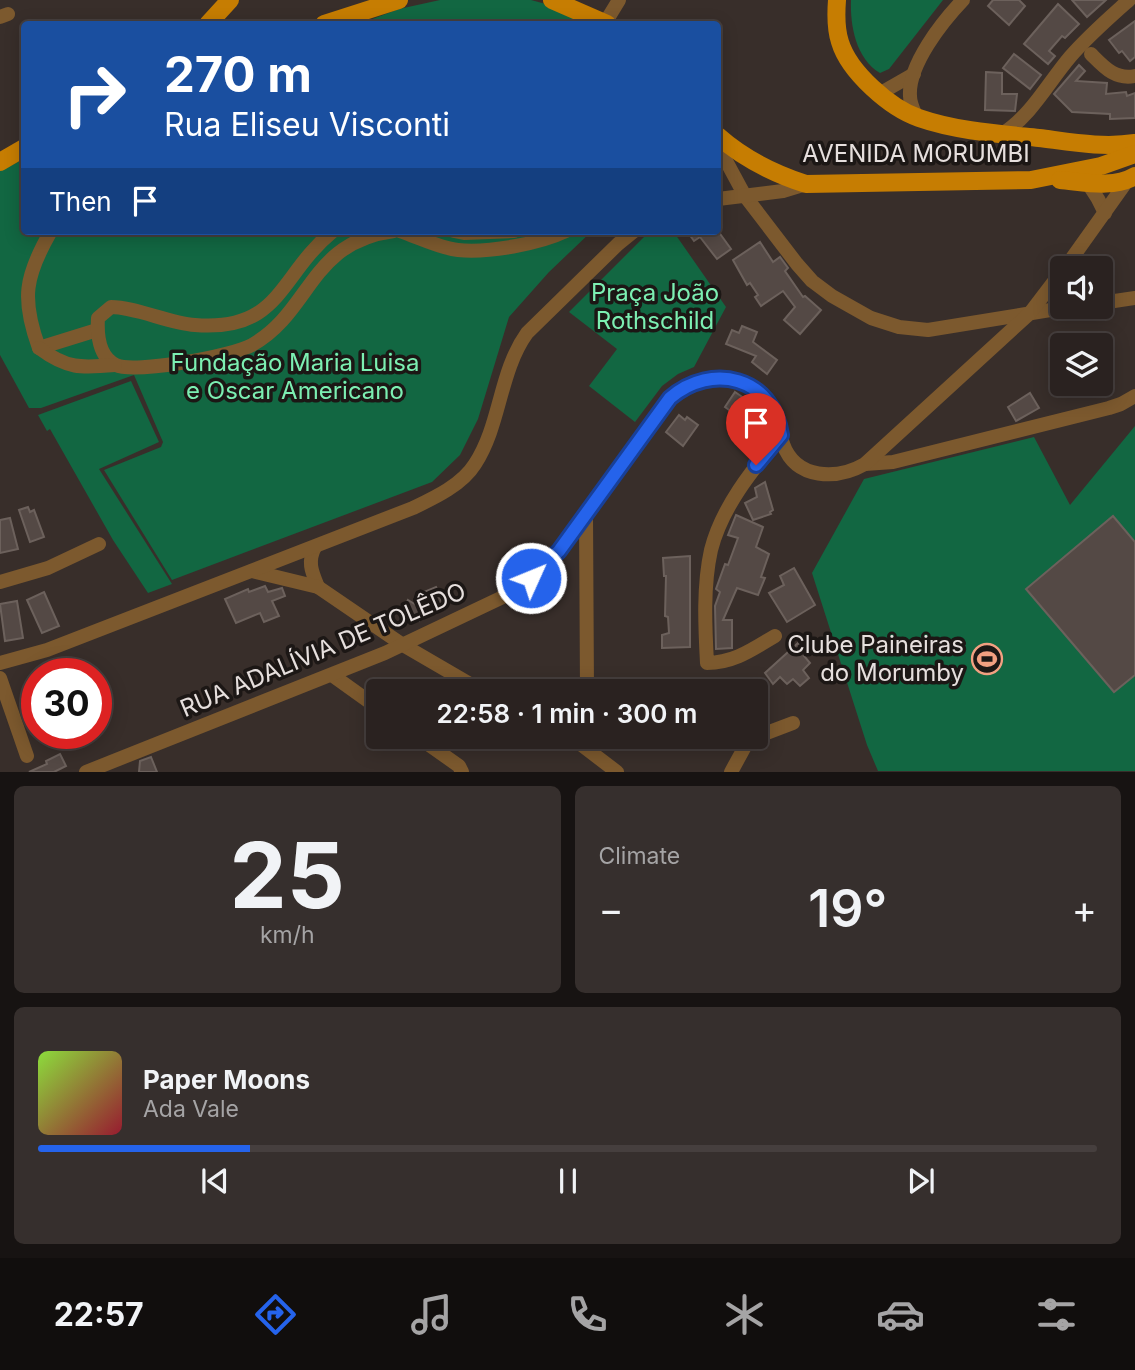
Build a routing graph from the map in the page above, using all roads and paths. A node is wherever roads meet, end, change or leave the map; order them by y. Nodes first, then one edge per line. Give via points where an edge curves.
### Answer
1 (230, 0) edge
2 (399, 0) edge
3 (552, 0) edge
4 (618, 0) edge
5 (837, 0) edge
6 (963, 0) edge
7 (1129, 0) edge
8 (368, 5) edge
9 (211, 21) edge
10 (331, 21) edge
11 (599, 21) edge
12 (608, 21) edge
13 (1091, 54) dead end
14 (914, 74) junction
15 (1135, 76) edge
16 (879, 94) junction
17 (917, 118) junction
18 (1002, 135) junction
19 (721, 138) edge
20 (1093, 144) junction
21 (21, 150) edge
22 (721, 151) edge
23 (1134, 153) edge
24 (0, 162) edge
25 (1101, 166) junction
26 (1043, 178) junction
27 (1131, 179) edge
28 (1087, 182) junction
29 (806, 184) junction
30 (745, 195) junction
31 (721, 199) edge
32 (1105, 213) junction
33 (49, 235) edge
34 (329, 235) edge
35 (369, 235) edge
36 (412, 235) edge
37 (558, 235) edge
38 (629, 235) edge
39 (1073, 256) edge
40 (1050, 286) edge
41 (1135, 298) edge
42 (1113, 301) edge
43 (1050, 310) edge
44 (1030, 313) junction
45 (97, 330) junction
46 (39, 348) junction
47 (115, 365) junction
48 (1135, 396) edge
49 (781, 435) junction
50 (865, 464) junction
51 (586, 514) junction
52 (99, 544) dead end
53 (315, 547) junction
54 (250, 571) junction
55 (0, 582) edge
56 (318, 587) junction
57 (775, 636) dead end
58 (403, 645) junction
59 (0, 663) edge
60 (332, 675) junction
61 (0, 678) edge
62 (461, 679) edge
63 (587, 679) edge
64 (366, 699) edge
65 (793, 723) dead end
66 (768, 732) edge
67 (434, 749) edge
68 (591, 749) edge
69 (744, 749) edge
70 (128, 755) junction
71 (27, 756) dead end
72 (460, 769) edge
73 (86, 772) edge
74 (126, 772) edge
75 (475, 772) edge
76 (617, 772) edge
77 (731, 772) edge

1 - 9 main road
2 - 8 main road
3 - 11 main road
4 - 12 street
5 - 16 main road via 840,42 848,59
6 - 14 street via 937,31
7 - 18 street via 1072,55 1023,118
8 - 10 main road
13 - 15 street via 1122,78
14 - 16 street
14 - 17 street via 910,94
16 - 17 main road
17 - 18 main road
18 - 20 main road
19 - 29 main road, AVENIDA MORUMBI via 754,163
20 - 23 main road via 1112,154
20 - 25 main road
21 - 24 main road
22 - 30 street
23 - 25 main road, AVENIDA MORUMBI
25 - 26 main road, AVENIDA MORUMBI
26 - 28 main road, AVENIDA MORUMBI
26 - 29 main road, AVENIDA MORUMBI
27 - 28 main road, AVENIDA MORUMBI
27 - 32 street, RUA ADALÍVIA DE TOLÊDO
28 - 32 street
29 - 30 street
30 - 31 street
30 - 44 street via 812,281 871,318 928,330
32 - 39 street, RUA ADALÍVIA DE TOLÊDO
33 - 46 street via 35,263 26,299
34 - 45 street via 281,295 242,323 194,326 111,307 98,318
35 - 47 street via 328,261 279,323 251,345 179,364
36 - 37 street via 457,250 525,244
38 - 53 street via 546,312 517,347 474,466 437,496
40 - 44 street, RUA ADALÍVIA DE TOLÊDO
41 - 42 street
43 - 44 street
44 - 50 street, RUA ADALÍVIA DE TOLÊDO
45 - 46 street
45 - 47 street via 104,354
46 - 47 street via 66,365
48 - 50 street via 1109,408 893,462
49 - 50 street, RUA ADALÍVIA DE TOLÊDO via 788,453 813,472 840,475
49 - 51 street, RUA ADALÍVIA DE TOLÊDO via 775,413 761,394 736,380 700,379 670,398
49 - 57 street via 732,502 712,548 706,597 707,663 734,660
51 - 58 street, RUA ADALÍVIA DE TOLÊDO via 559,551 531,578 482,609
51 - 63 street
52 - 55 street via 48,568
53 - 54 street
53 - 56 street via 310,563
54 - 56 street
54 - 59 street via 47,650
56 - 58 street
58 - 60 street, RUA ADALÍVIA DE TOLÊDO
58 - 62 street
60 - 64 street
60 - 70 street, RUA ADALÍVIA DE TOLÊDO
61 - 71 street
65 - 66 street
67 - 72 street
68 - 76 street
69 - 77 street
70 - 73 street, RUA ADALÍVIA DE TOLÊDO
70 - 74 street
72 - 75 street

